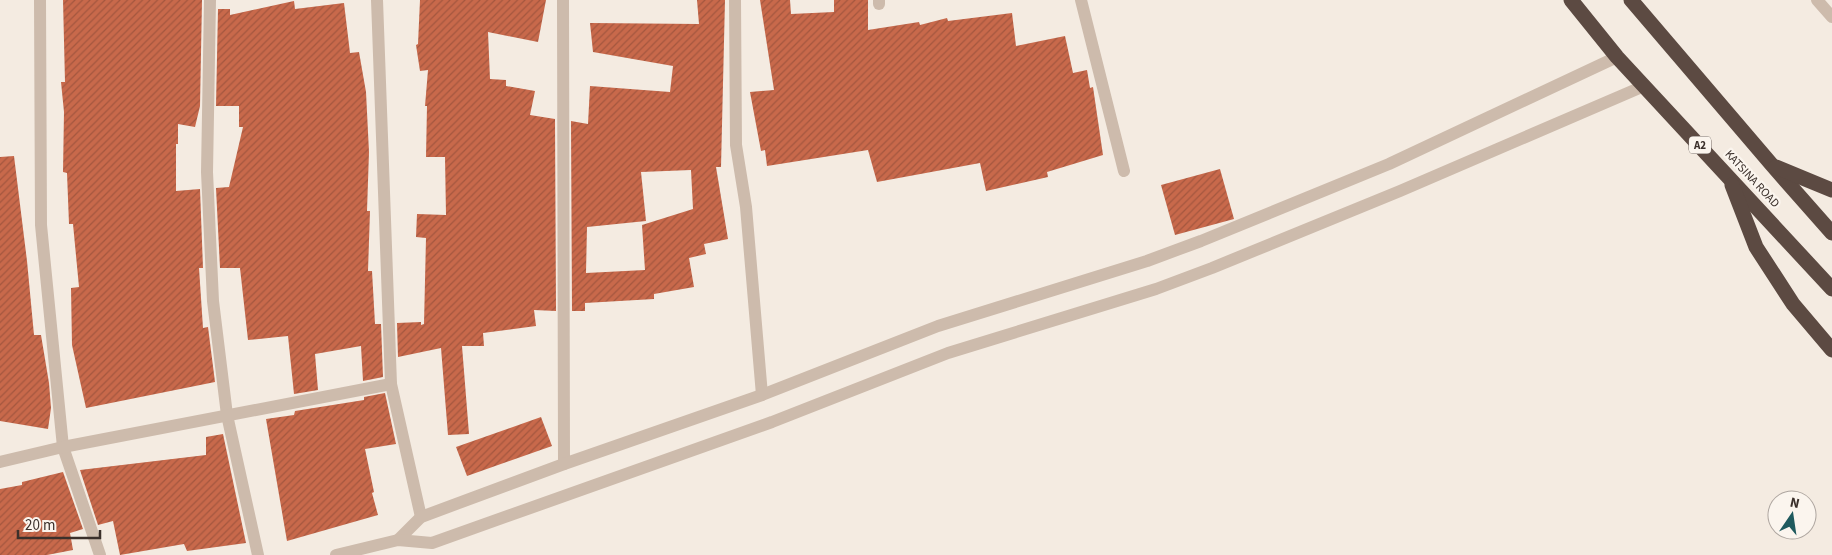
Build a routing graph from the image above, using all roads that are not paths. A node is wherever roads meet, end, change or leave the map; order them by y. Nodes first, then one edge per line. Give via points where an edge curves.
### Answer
1 (40, 0) edge
2 (210, 0) edge
3 (377, 0) edge
4 (563, 0) edge
5 (735, 0) edge
6 (1081, 0) edge
7 (1571, 0) edge
8 (1631, 0) edge
9 (1817, 0) edge
10 (1832, 17) edge
11 (1617, 57) junction
12 (1644, 86) junction
13 (1772, 165) junction
14 (1124, 171) dead end
15 (1729, 176) junction
16 (1832, 190) edge
17 (1832, 233) edge
18 (1832, 289) edge
19 (1832, 350) edge
20 (391, 384) junction
21 (762, 395) junction
22 (227, 415) junction
23 (63, 447) junction
24 (0, 462) edge
25 (564, 464) junction
26 (421, 517) junction
27 (398, 540) junction
28 (100, 555) edge
29 (258, 555) edge
30 (336, 555) edge

1 - 23 street via 41,225
2 - 22 street via 207,172 213,301
3 - 20 street
4 - 25 street
5 - 21 street via 736,145 746,207
6 - 14 street
7 - 11 highway, KATSINA ROAD / A2
8 - 13 highway, KATSINA ROAD
9 - 10 street
11 - 12 highway, KATSINA ROAD / A2
11 - 21 street via 1389,164 1201,241 938,326
12 - 15 highway, KATSINA ROAD / A2
12 - 27 street via 1400,191 1156,289 948,353 772,422 432,543
13 - 16 highway
13 - 17 highway, KATSINA ROAD
15 - 18 highway, KATSINA ROAD / A2
15 - 19 highway via 1756,247 1793,304
20 - 22 street
20 - 26 street
21 - 25 street
22 - 23 street
22 - 29 street
23 - 24 street
23 - 28 street
25 - 26 street
26 - 27 street
27 - 30 street

